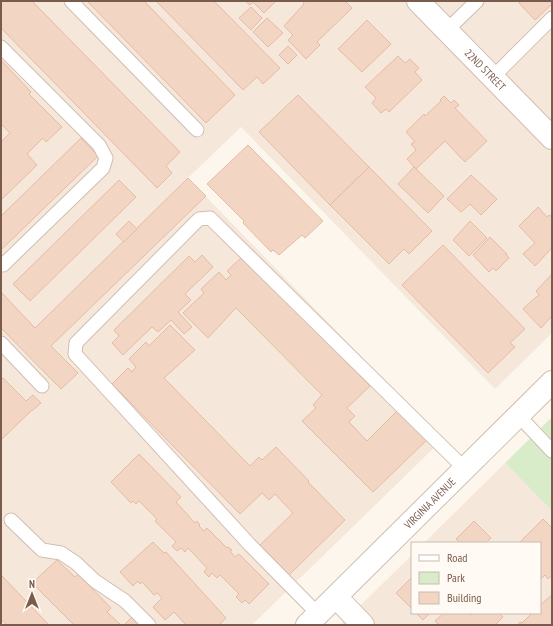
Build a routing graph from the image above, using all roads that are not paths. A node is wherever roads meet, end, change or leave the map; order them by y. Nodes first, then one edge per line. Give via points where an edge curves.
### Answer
1 (71, 1) edge
2 (418, 1) edge
3 (477, 1) edge
4 (552, 18) edge
5 (447, 30) junction
6 (1, 47) edge
7 (493, 77) junction
8 (197, 130) dead end
9 (552, 138) edge
10 (1, 265) edge
11 (1, 343) edge
12 (552, 382) edge
13 (42, 386) dead end
14 (519, 416) junction
15 (552, 451) edge
16 (465, 469) junction
17 (11, 520) dead end
18 (336, 597) junction
19 (313, 620) edge
20 (149, 625) edge
21 (363, 625) edge

1 - 8 lane
2 - 5 street, 22ND STREET
3 - 5 lane
4 - 7 lane
5 - 7 street, 22ND STREET
6 - 10 lane via 99,145 106,158 103,168
7 - 9 street, 22ND STREET
11 - 13 lane
12 - 14 street, VIRGINIA AVENUE
14 - 15 lane
14 - 16 street, VIRGINIA AVENUE
16 - 18 street, VIRGINIA AVENUE
16 - 19 lane via 210,218 199,219 76,343 75,354 250,545
17 - 20 lane via 42,550 61,553 125,601
18 - 19 street, VIRGINIA AVENUE
18 - 21 street

